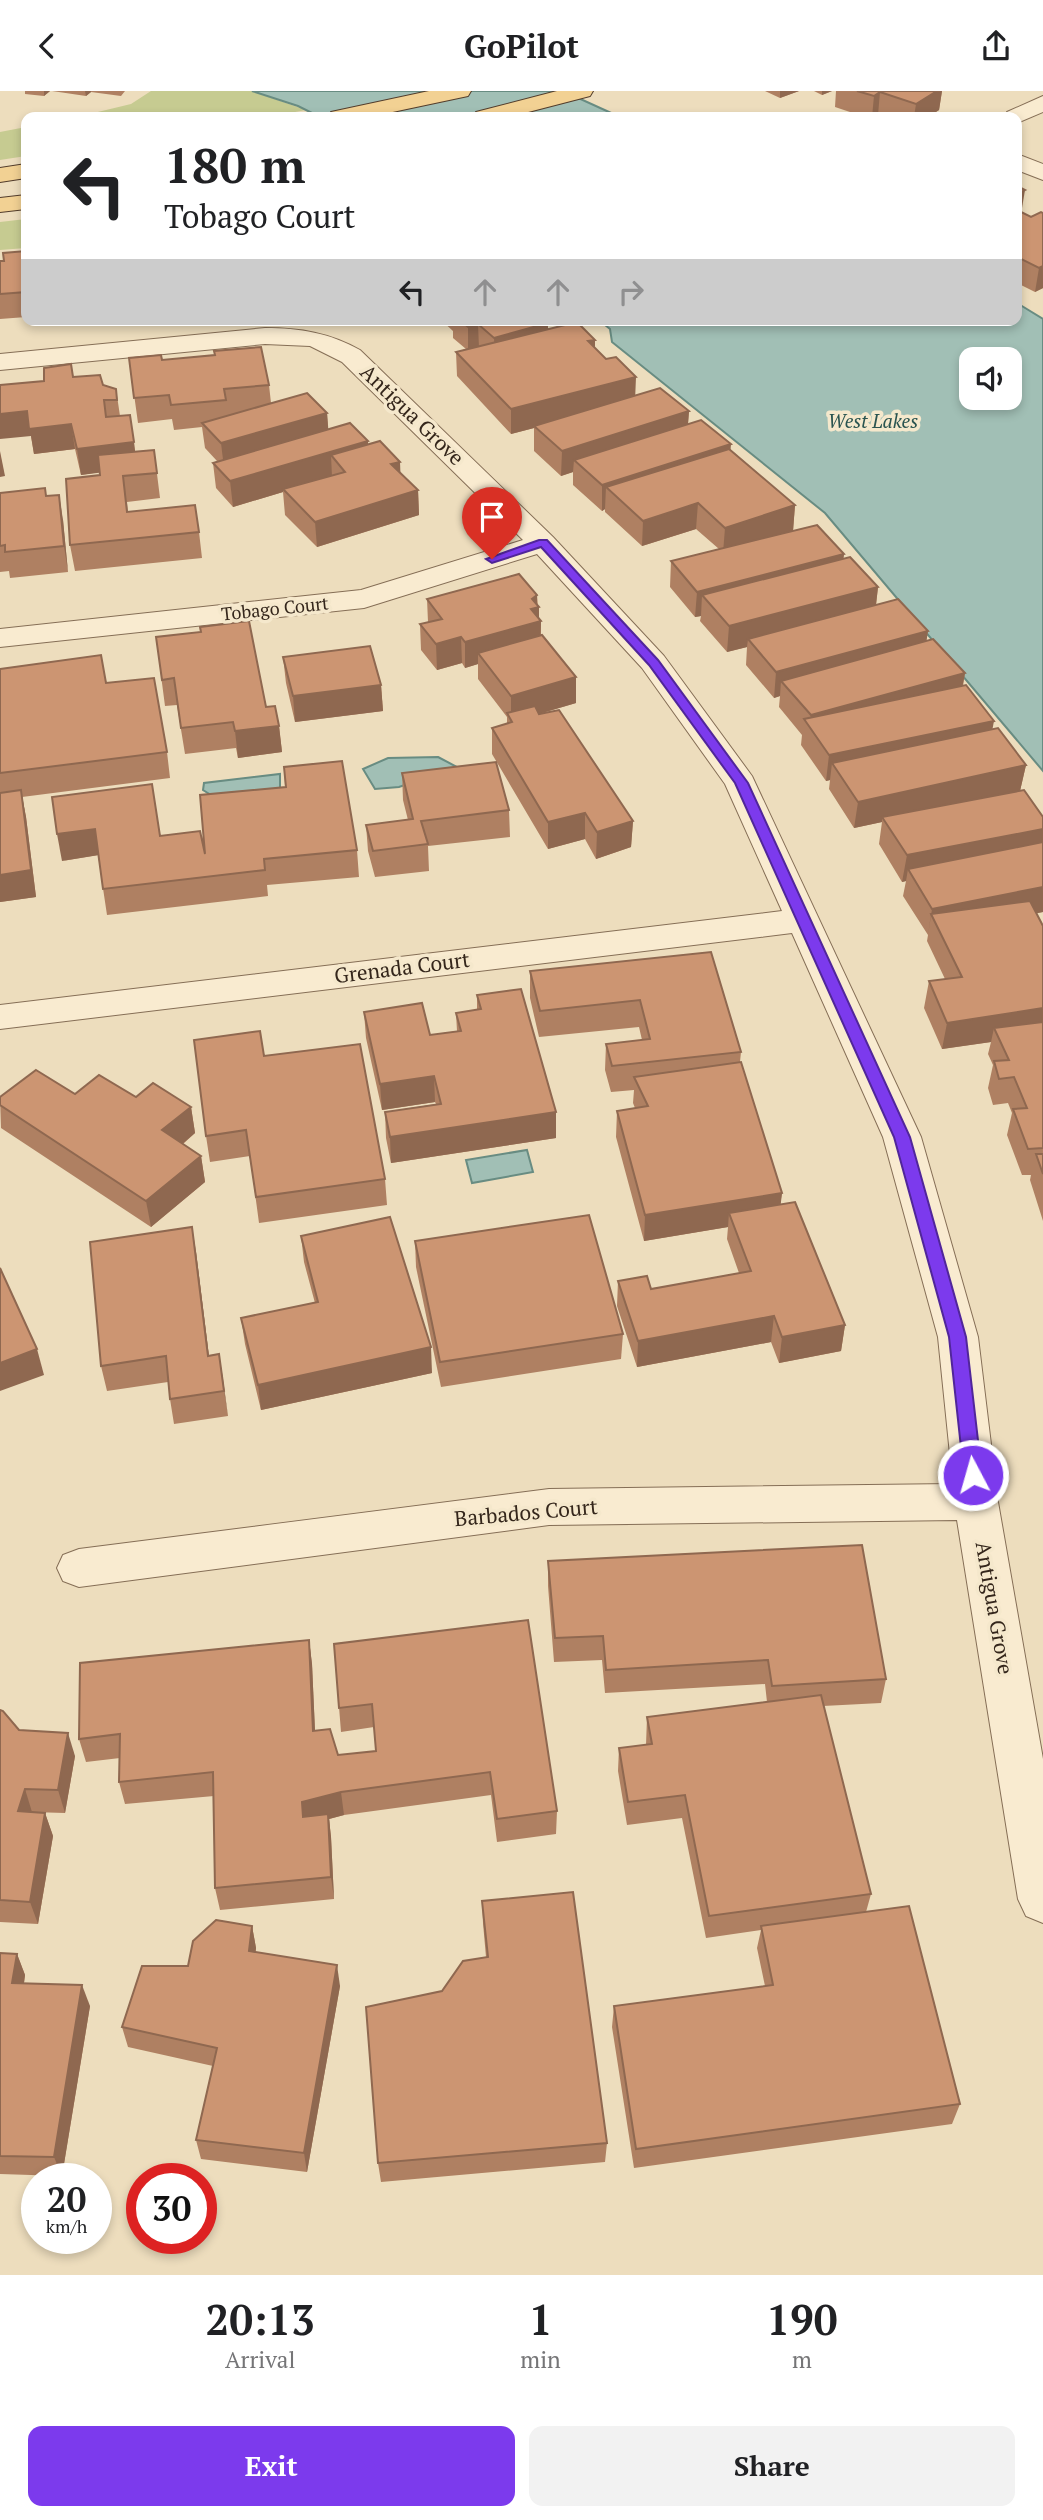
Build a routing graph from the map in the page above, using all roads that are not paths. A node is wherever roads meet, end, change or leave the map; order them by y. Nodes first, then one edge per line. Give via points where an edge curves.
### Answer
1 (460, 91) edge
2 (582, 91) edge
3 (1043, 103) edge
4 (362, 112) edge
5 (503, 112) edge
6 (1022, 114) edge
7 (1022, 163) edge
8 (21, 172) edge
9 (1043, 173) edge
10 (0, 175) edge
11 (21, 203) edge
12 (0, 205) edge
13 (0, 362) edge
14 (543, 543) junction
15 (0, 638) edge
16 (803, 920) junction
17 (0, 1017) edge
18 (976, 1502) junction
19 (79, 1567) dead end
20 (1043, 1899) edge

1 - 4 main road
2 - 5 main road
3 - 6 street
7 - 9 street
8 - 10 main road
11 - 12 main road
13 - 14 street, Antigua Grove via 265,336 308,336 331,343 351,356
14 - 15 street, Tobago Court via 365,599
14 - 16 street, Antigua Grove via 653,662 741,783
16 - 17 street, Grenada Court
16 - 18 street, Antigua Grove via 902,1137 958,1337
18 - 19 street, Barbados Court via 549,1507
18 - 20 street, Antigua Grove

